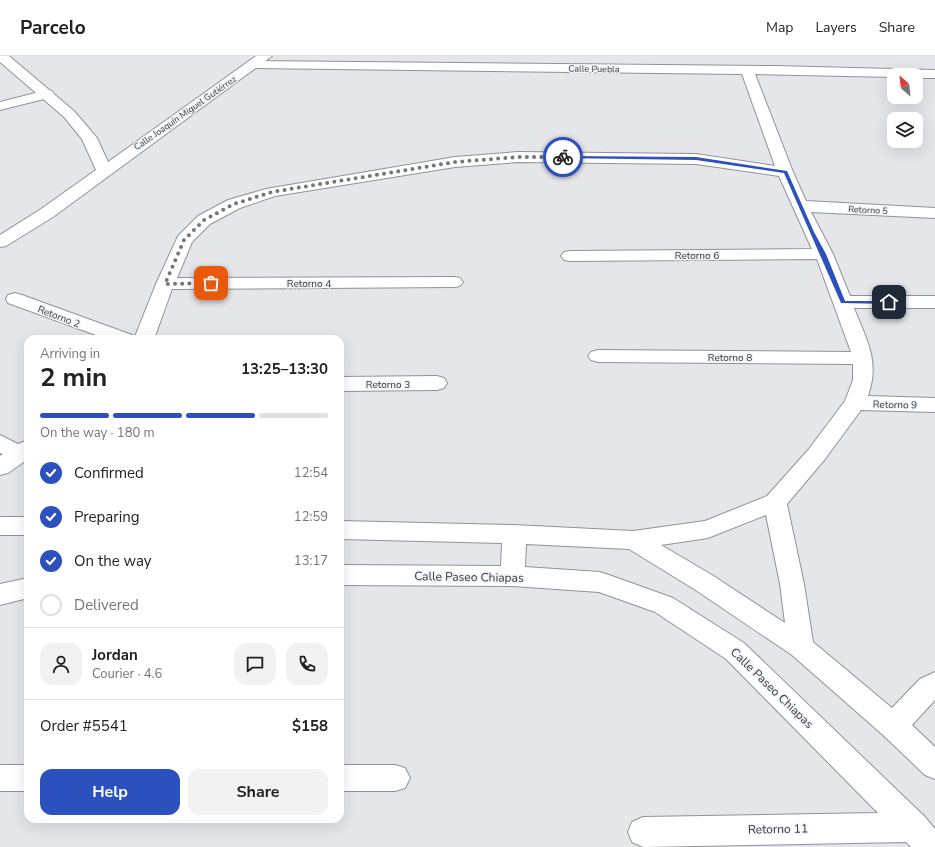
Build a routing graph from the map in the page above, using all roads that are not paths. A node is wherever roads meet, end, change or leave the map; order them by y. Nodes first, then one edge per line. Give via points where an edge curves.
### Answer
1 (1, 56) edge
2 (265, 56) edge
3 (782, 56) edge
4 (253, 66) junction
5 (747, 70) junction
6 (775, 70) junction
7 (935, 74) edge
8 (47, 94) junction
9 (0, 106) edge
10 (104, 170) junction
11 (786, 172) junction
12 (800, 206) junction
13 (935, 213) edge
14 (0, 242) edge
15 (824, 254) junction
16 (570, 256) dead end
17 (454, 282) dead end
18 (165, 284) junction
19 (16, 300) dead end
20 (843, 302) junction
21 (935, 302) edge
22 (114, 335) edge
23 (146, 335) edge
24 (598, 356) dead end
25 (863, 358) junction
26 (437, 383) dead end
27 (344, 384) edge
28 (855, 403) junction
29 (935, 405) edge
30 (0, 443) edge
31 (23, 451) edge
32 (0, 467) edge
33 (775, 502) junction
34 (0, 526) edge
35 (24, 526) edge
36 (344, 530) edge
37 (514, 534) junction
38 (633, 540) junction
39 (344, 575) edge
40 (513, 576) junction
41 (24, 589) edge
42 (0, 595) edge
43 (801, 647) junction
44 (935, 684) edge
45 (893, 726) junction
46 (935, 766) edge
47 (0, 778) edge
48 (24, 778) edge
49 (344, 778) edge
50 (396, 778) dead end
51 (643, 832) dead end
52 (923, 837) edge

1 - 8 street
2 - 4 street, Calle Joaquín Miguel Gutiérrez
3 - 6 street
4 - 5 street, Calle Puebla
4 - 10 street, Calle Joaquín Miguel Gutiérrez
5 - 6 street, Calle Puebla
5 - 11 street
6 - 7 street, Calle Puebla
8 - 9 street
8 - 10 street via 69,114 89,138
10 - 14 street, Calle Joaquín Miguel Gutiérrez via 47,213
11 - 12 street
11 - 18 street via 696,158 518,157 455,162 272,192 234,204 204,220 184,240
12 - 13 street, Retorno 5
12 - 15 street
15 - 16 street, Retorno 6
15 - 20 street
17 - 18 street, Retorno 4
18 - 23 street
19 - 22 street, Retorno 2
20 - 21 street
20 - 25 street
24 - 25 street, Retorno 8
25 - 28 street via 863,380
26 - 27 street, Retorno 3
28 - 29 street, Retorno 9
28 - 33 street via 817,454
30 - 31 street
31 - 32 street
33 - 38 street via 708,529
33 - 43 street via 792,584
34 - 35 street
36 - 37 street
37 - 38 street
37 - 40 street
38 - 43 street via 703,582
39 - 40 street, Calle Paseo Chiapas
40 - 52 street, Calle Paseo Chiapas via 600,582 664,605 735,651
41 - 42 street
43 - 45 street
44 - 45 street
45 - 46 street
47 - 48 street
49 - 50 street
51 - 52 street, Retorno 11

